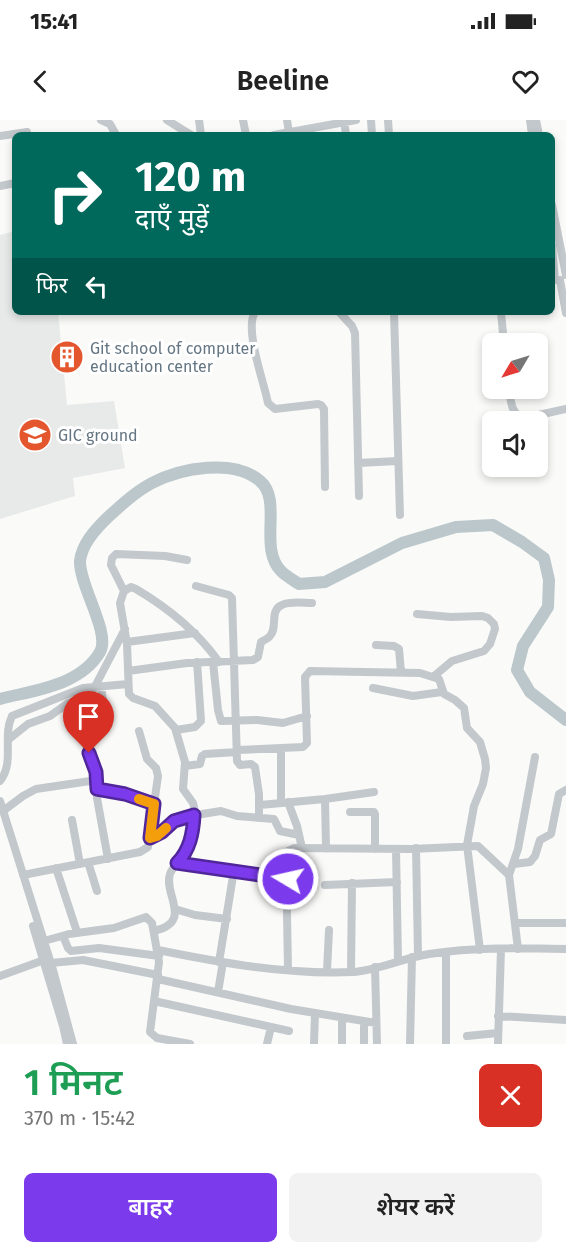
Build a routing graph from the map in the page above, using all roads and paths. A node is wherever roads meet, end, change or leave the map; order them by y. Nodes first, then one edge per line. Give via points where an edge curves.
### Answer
1 (101, 120) edge
2 (167, 120) edge
3 (356, 120) edge
4 (344, 121) edge
5 (314, 124) edge
6 (329, 130) edge
7 (114, 132) edge
8 (186, 132) edge
9 (292, 132) edge
10 (555, 235) edge
11 (555, 258) edge
12 (560, 279) edge
13 (566, 313) edge
14 (253, 315) edge
15 (342, 315) edge
16 (394, 315) edge
17 (501, 315) edge
18 (503, 333) edge
19 (511, 399) edge
20 (566, 409) edge
21 (398, 461) junction
22 (358, 463) junction
23 (325, 487) dead end
24 (359, 496) dead end
25 (400, 515) dead end
26 (187, 560) dead end
27 (196, 586) dead end
28 (124, 591) junction
29 (312, 603) dead end
30 (417, 614) dead end
31 (125, 629) junction
32 (195, 633) junction
33 (127, 642) junction
34 (376, 645) dead end
35 (234, 661) junction
36 (216, 662) junction
37 (196, 663) junction
38 (128, 671) junction
39 (401, 672) junction
40 (433, 677) junction
41 (128, 684) junction
42 (99, 686) junction
43 (373, 688) dead end
44 (442, 692) junction
45 (307, 716) junction
46 (235, 720) junction
47 (106, 724) dead end
48 (176, 730) junction
49 (139, 731) dead end
50 (81, 732) dead end
51 (8, 740) junction
52 (281, 748) junction
53 (237, 751) junction
54 (535, 757) dead end
55 (185, 766) junction
56 (0, 781) edge
57 (97, 785) junction
58 (566, 790) edge
59 (374, 792) dead end
60 (326, 799) junction
61 (0, 801) edge
62 (285, 802) junction
63 (154, 804) junction
64 (260, 805) junction
65 (3, 811) junction
66 (350, 812) dead end
67 (195, 815) junction
68 (259, 818) junction
69 (72, 820) dead end
70 (0, 821) edge
71 (299, 835) junction
72 (150, 838) junction
73 (467, 845) junction
74 (302, 848) junction
75 (416, 848) junction
76 (326, 849) junction
77 (375, 849) junction
78 (396, 849) junction
79 (108, 859) junction
80 (84, 863) junction
81 (177, 863) junction
82 (514, 864) junction
83 (56, 868) junction
84 (234, 870) junction
85 (22, 875) junction
86 (509, 875) junction
87 (288, 879) junction
88 (397, 882) junction
89 (352, 883) junction
90 (325, 885) dead end
91 (97, 891) dead end
92 (174, 909) junction
93 (227, 919) junction
94 (515, 923) junction
95 (566, 923) edge
96 (329, 930) dead end
97 (154, 931) junction
98 (77, 932) junction
99 (63, 936) junction
100 (44, 941) junction
101 (501, 949) junction
102 (518, 949) junction
103 (566, 949) edge
104 (480, 950) junction
105 (158, 953) junction
106 (446, 953) junction
107 (415, 957) junction
108 (398, 961) junction
109 (47, 962) junction
110 (221, 962) junction
111 (375, 967) junction
112 (288, 970) junction
113 (327, 971) junction
114 (351, 972) junction
115 (0, 976) edge
116 (158, 977) junction
117 (218, 992) junction
118 (154, 1001) junction
119 (315, 1013) junction
120 (498, 1016) junction
121 (342, 1018) junction
122 (566, 1020) edge
123 (364, 1021) junction
124 (376, 1023) junction
125 (271, 1027) junction
126 (289, 1031) dead end
127 (498, 1033) junction
128 (467, 1036) dead end
129 (67, 1044) edge
130 (73, 1044) edge
131 (190, 1044) edge
132 (267, 1044) edge
133 (314, 1044) edge
134 (342, 1044) edge
135 (364, 1044) edge
136 (376, 1044) edge
137 (410, 1044) edge
138 (446, 1044) edge
139 (498, 1044) edge

1 - 7 street
2 - 8 street
3 - 4 street
4 - 6 street
5 - 6 street
5 - 9 street
10 - 12 street
11 - 12 street
12 - 13 street
14 - 23 street via 252,332 268,403 275,408 318,404 324,409
15 - 22 street via 355,333
16 - 21 street
17 - 18 street
19 - 20 street via 519,417
21 - 22 street
21 - 25 street
22 - 24 street
26 - 28 street via 116,554 111,565
27 - 35 street via 232,598
28 - 31 street via 120,603
28 - 32 street via 132,587 142,592
29 - 35 street via 279,606 272,632 261,642 258,657
30 - 40 street via 482,615 494,624 490,644 484,651 452,661
31 - 33 street
31 - 42 street
32 - 33 street
32 - 36 street
33 - 38 street
34 - 39 street via 399,649
35 - 36 street
35 - 46 street
36 - 37 street
36 - 46 street via 219,719
37 - 38 street
37 - 48 street via 201,721 195,727
38 - 41 street
39 - 40 street
39 - 45 street via 307,672
40 - 44 street via 440,681
41 - 42 street
41 - 48 street via 131,697 155,706
42 - 47 street
42 - 51 street via 88,698 68,703 50,716 28,724
42 - 51 street via 76,690 16,713 10,719
43 - 44 street via 413,696
44 - 73 street via 464,708 466,728 480,742 485,759 483,784 474,806
45 - 46 street via 284,723
45 - 52 street via 307,743 303,747
46 - 53 street
48 - 55 street
49 - 63 street via 147,759 158,771
50 - 57 street
51 - 56 street via 7,768
52 - 53 street
52 - 62 street
53 - 55 street via 205,754 200,764
53 - 64 street via 238,764 255,767
54 - 82 street
55 - 67 street via 183,789 194,803
57 - 63 street
57 - 65 street via 30,791
57 - 79 street
58 - 82 street via 558,794 551,834 540,840 530,862
59 - 60 street
60 - 62 street
60 - 76 street
61 - 65 street
62 - 64 street
62 - 71 street
63 - 72 street
64 - 68 street
65 - 85 street
66 - 77 street via 374,812
67 - 68 street via 221,812
67 - 72 street via 174,821
67 - 81 street via 190,841
68 - 71 street via 274,819 280,831
69 - 80 street
70 - 109 street
71 - 74 street
72 - 79 street via 144,851
73 - 75 street
73 - 86 street via 482,849
73 - 104 street
74 - 76 street
74 - 87 street via 287,852
75 - 78 street
75 - 107 street
76 - 77 street
77 - 78 street
78 - 88 street
79 - 80 street
80 - 83 street
80 - 91 street
81 - 84 street
81 - 92 street via 169,881
82 - 86 street
83 - 85 street
83 - 98 street
84 - 87 street
84 - 93 street
85 - 100 street
86 - 94 street
87 - 112 street
88 - 89 street
88 - 108 street
89 - 90 street
89 - 114 street
92 - 93 street
92 - 97 street via 171,923
93 - 110 street
94 - 95 street
94 - 102 street
96 - 113 street
97 - 98 street via 152,923 144,917 114,928
97 - 105 street
98 - 99 street
99 - 100 street
99 - 105 street via 72,951 99,948
100 - 109 street
101 - 102 street
101 - 104 street
101 - 120 street
102 - 103 street
104 - 106 street
105 - 110 street
105 - 116 street
106 - 107 street
106 - 138 street
107 - 108 street
107 - 137 street
108 - 111 street
109 - 115 street
109 - 116 street via 83,960
109 - 129 street
109 - 130 street
110 - 112 street
110 - 117 street
111 - 114 street
111 - 124 street
112 - 113 street
113 - 114 street
116 - 117 street
116 - 118 street
117 - 119 street
118 - 125 street
118 - 131 street via 151,1035
119 - 121 street
119 - 133 street
120 - 122 street
120 - 127 street
121 - 123 street
121 - 134 street
123 - 124 street
123 - 135 street
124 - 136 street
125 - 126 street
125 - 132 street
127 - 128 street
127 - 139 street

